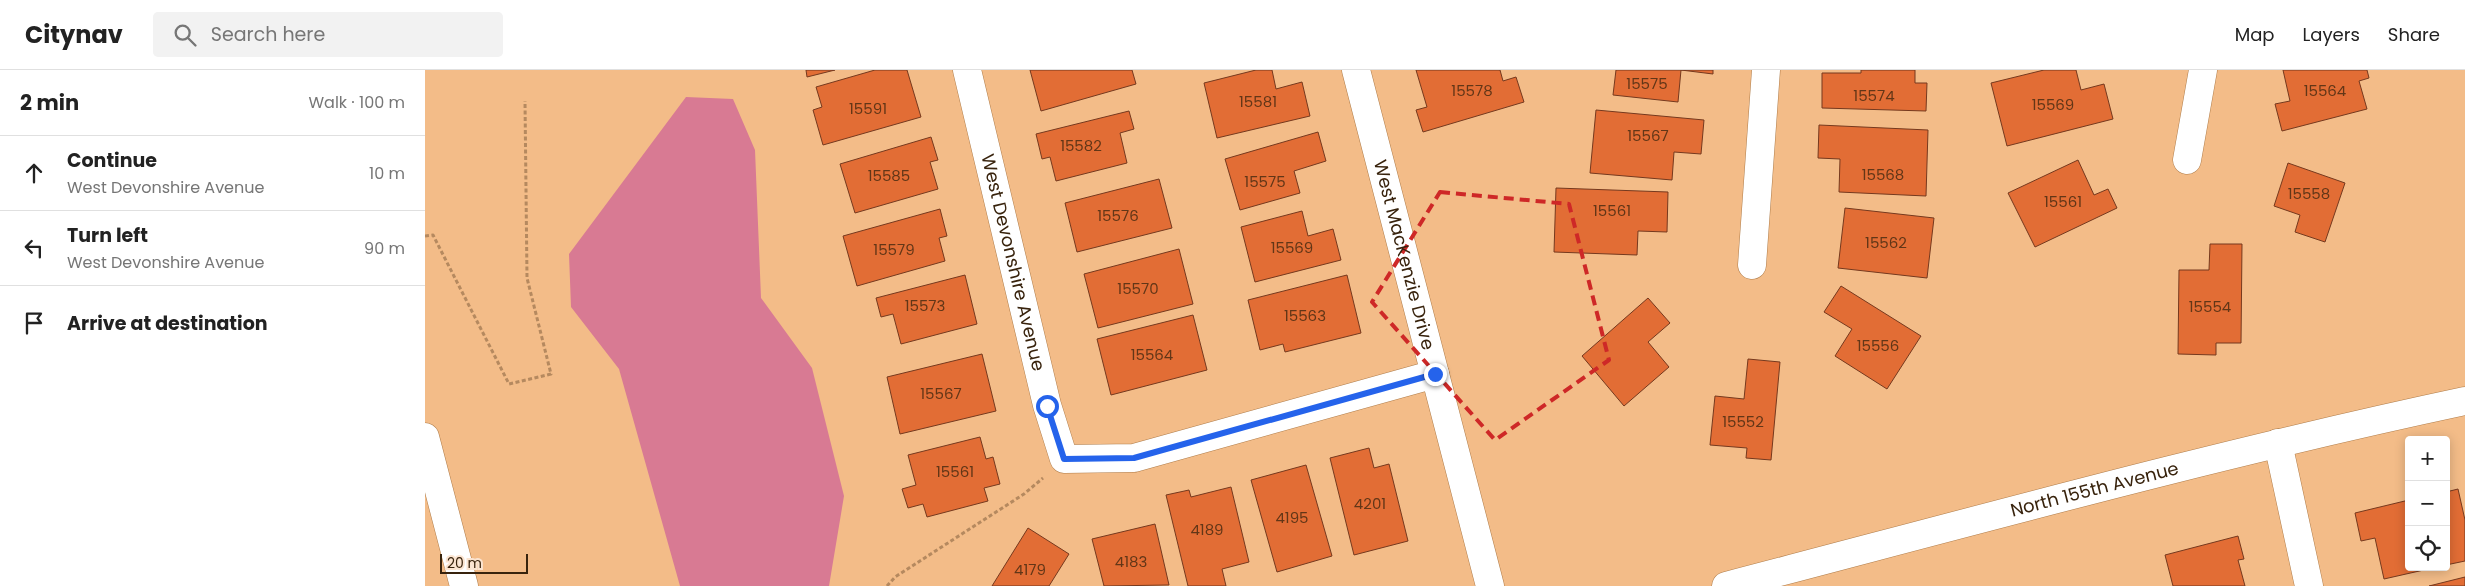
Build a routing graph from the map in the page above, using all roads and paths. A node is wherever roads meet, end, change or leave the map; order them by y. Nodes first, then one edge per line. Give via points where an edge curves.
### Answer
1 (967, 70) edge
2 (1356, 70) edge
3 (1766, 70) edge
4 (2203, 70) edge
5 (525, 101) dead end
6 (2187, 160) dead end
7 (425, 236) edge
8 (1752, 265) dead end
9 (1435, 374) junction
10 (2465, 401) edge
11 (425, 437) edge
12 (2277, 443) junction
13 (1064, 459) junction
14 (464, 586) edge
15 (887, 586) edge
16 (1490, 586) edge
17 (1726, 586) edge
18 (2309, 586) edge

1 - 13 street, West Devonshire Avenue via 1047,406
2 - 9 street, West MacKenzie Drive
3 - 8 street
4 - 6 street
5 - 7 path via 527,278 551,374 509,384 433,235
9 - 13 street via 1134,458
9 - 16 street, West MacKenzie Drive
10 - 12 street, North 155th Avenue
11 - 14 street
12 - 17 street, North 155th Avenue
12 - 18 street
13 - 15 path via 1025,494 895,577

